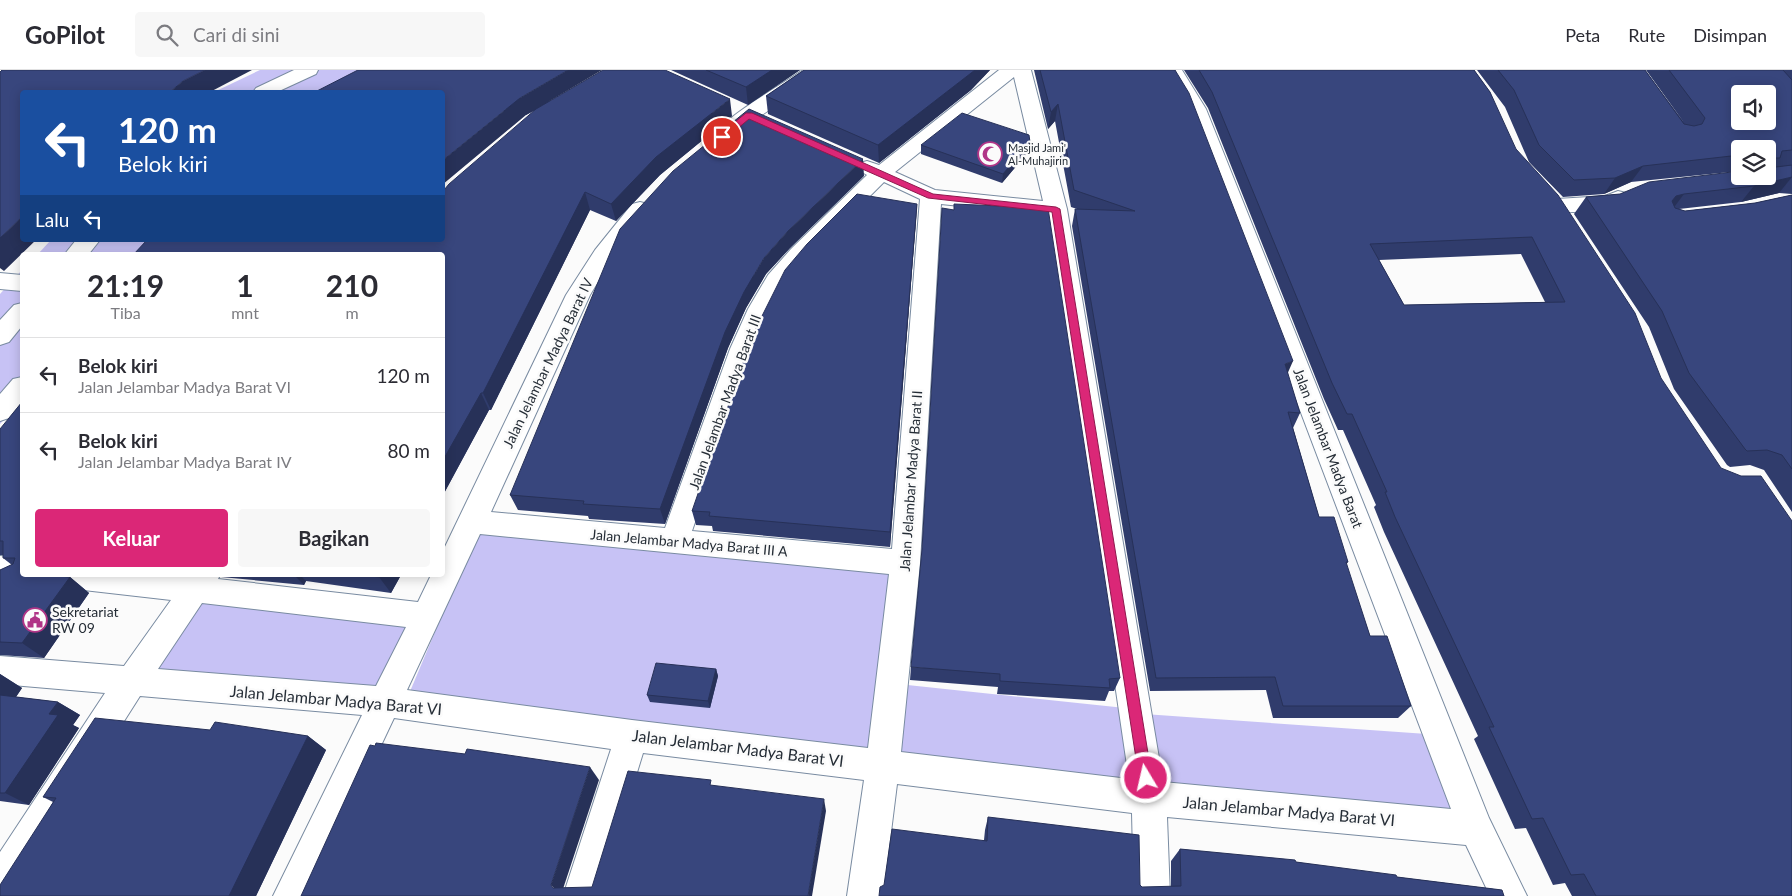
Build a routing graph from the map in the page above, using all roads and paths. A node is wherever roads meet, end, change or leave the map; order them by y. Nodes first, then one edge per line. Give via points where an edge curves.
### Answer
1 (309, 70) edge
2 (816, 70) edge
3 (1012, 70) edge
4 (1022, 70) edge
5 (1172, 70) edge
6 (267, 90) edge
7 (704, 151) edge
8 (846, 158) edge
9 (881, 173) junction
10 (1641, 190) edge
11 (655, 194) edge
12 (931, 196) junction
13 (1056, 209) junction
14 (1573, 230) edge
15 (87, 242) edge
16 (78, 252) edge
17 (0, 281) edge
18 (20, 283) edge
19 (20, 313) edge
20 (0, 336) edge
21 (20, 388) edge
22 (0, 411) edge
23 (472, 522) junction
24 (674, 542) junction
25 (905, 563) junction
26 (0, 568) edge
27 (20, 570) edge
28 (104, 577) edge
29 (200, 582) edge
30 (427, 616) junction
31 (0, 670) edge
32 (131, 682) junction
33 (385, 702) junction
34 (632, 736) junction
35 (883, 765) junction
36 (1149, 798) junction
37 (1476, 829) junction
38 (0, 884) edge
39 (291, 896) edge
40 (581, 896) edge
41 (865, 896) edge
42 (1152, 896) edge
43 (1509, 896) edge

1 - 6 street
2 - 7 street via 749,115
3 - 9 street, Jalan Jelambar Madya Barat III
4 - 13 street
5 - 37 street, Jalan Jelambar Madya Barat via 1196,109
8 - 9 street
9 - 12 street
9 - 24 street, Jalan Jelambar Madya Barat III via 799,254 767,295 742,349
10 - 14 street via 1608,202 1551,199
11 - 23 street, Jalan Jelambar Madya Barat IV via 603,256 578,295
12 - 13 street
12 - 25 street, Jalan Jelambar Madya Barat II
13 - 36 street
15 - 16 street
17 - 18 street
19 - 20 street
21 - 22 street
23 - 24 street, Jalan Jelambar Madya Barat III A
23 - 30 street, Jalan Jelambar Madya Barat IV
24 - 25 street, Jalan Jelambar Madya Barat III A
25 - 35 street, Jalan Jelambar Madya Barat II
26 - 27 street
28 - 29 street
29 - 30 street
29 - 32 street
30 - 33 street, Jalan Jelambar Madya Barat IV
31 - 32 street, Jalan Jelambar Madya Barat VI
32 - 33 street, Jalan Jelambar Madya Barat VI
32 - 38 street
33 - 34 street, Jalan Jelambar Madya Barat VI
33 - 39 street, Jalan Jelambar Madya Barat IV
34 - 35 street, Jalan Jelambar Madya Barat VI
34 - 40 street
35 - 36 street, Jalan Jelambar Madya Barat VI
35 - 41 street, Jalan Jelambar Madya Barat II
36 - 37 street, Jalan Jelambar Madya Barat VI
36 - 42 street
37 - 43 street, Jalan Jelambar Madya Barat

